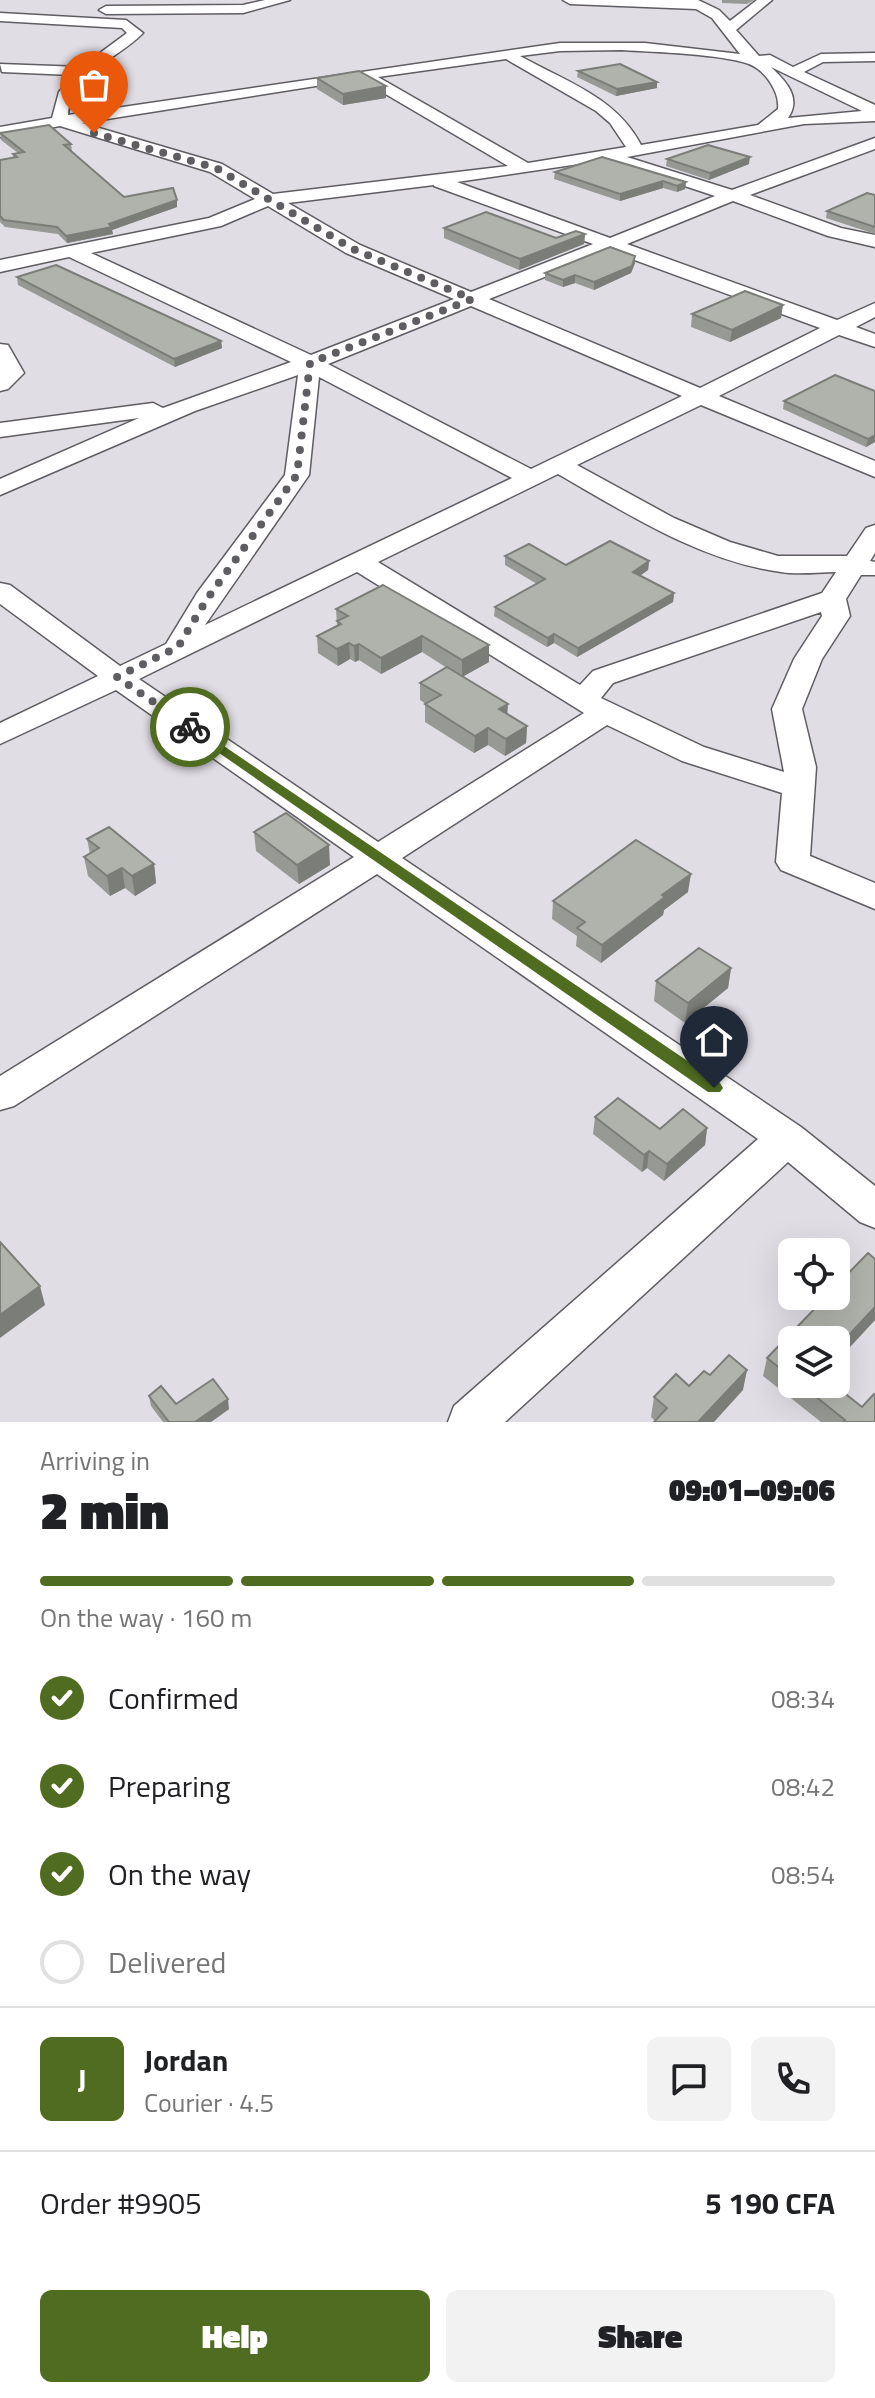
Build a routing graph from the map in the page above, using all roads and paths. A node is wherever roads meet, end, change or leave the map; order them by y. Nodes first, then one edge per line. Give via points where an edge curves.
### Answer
1 (283, 0) edge
2 (570, 0) edge
3 (765, 0) edge
4 (693, 2) edge
5 (163, 11) junction
6 (0, 17) edge
7 (129, 25) junction
8 (728, 29) junction
9 (741, 46) junction
10 (518, 51) junction
11 (875, 57) edge
12 (758, 61) junction
13 (1, 68) edge
14 (82, 71) junction
15 (795, 73) junction
16 (362, 74) junction
17 (52, 90) junction
18 (875, 113) edge
19 (60, 121) junction
20 (763, 129) junction
21 (0, 132) edge
22 (875, 143) edge
23 (636, 151) junction
24 (836, 155) junction
25 (607, 156) junction
26 (875, 163) edge
27 (525, 169) junction
28 (435, 180) junction
29 (731, 196) junction
30 (268, 200) junction
31 (875, 241) edge
32 (614, 244) junction
33 (7, 246) dead end
34 (73, 252) junction
35 (22, 262) junction
36 (0, 266) edge
37 (472, 299) junction
38 (875, 309) edge
39 (838, 327) junction
40 (875, 341) edge
41 (0, 350) edge
42 (310, 363) junction
43 (0, 384) edge
44 (701, 396) junction
45 (187, 406) junction
46 (0, 430) edge
47 (559, 465) junction
48 (875, 470) edge
49 (531, 478) junction
50 (0, 488) edge
51 (875, 533) edge
52 (359, 562) junction
53 (865, 567) edge
54 (0, 591) edge
55 (832, 599) junction
56 (178, 647) junction
57 (117, 677) junction
58 (594, 706) junction
59 (0, 735) edge
60 (798, 787) junction
61 (378, 858) junction
62 (875, 897) edge
63 (0, 1095) edge
64 (787, 1138) junction
65 (875, 1210) edge
66 (471, 1422) edge

1 - 5 street via 243,9
2 - 4 street
3 - 8 street
4 - 8 street via 717,15
5 - 7 street
5 - 7 street via 90,8
6 - 7 street
7 - 14 street via 136,33
8 - 9 street
9 - 12 street
9 - 15 street
10 - 12 street via 578,45 651,48
10 - 16 street
10 - 23 street via 511,55 516,60 606,109 631,137
11 - 15 street via 839,55 800,66
12 - 20 street via 785,94 778,122
13 - 14 street
13 - 17 street via 23,82
14 - 17 street
15 - 18 street
16 - 19 street
16 - 27 street
17 - 19 street
18 - 20 street
19 - 21 street
19 - 30 street via 216,168
20 - 23 street
20 - 24 street
22 - 24 street
23 - 25 street
24 - 26 street
24 - 29 street
25 - 27 street
25 - 29 street
27 - 28 street
28 - 30 street
28 - 32 street
29 - 31 street
29 - 32 street
30 - 34 street via 214,222
30 - 37 street via 353,249
32 - 37 street
32 - 39 street
33 - 35 street
34 - 35 street
34 - 42 street
35 - 36 street
37 - 42 street
37 - 44 street
38 - 39 street
39 - 40 street
39 - 44 street
41 - 43 street via 13,373
42 - 45 street
42 - 49 street
42 - 56 street via 297,475
44 - 47 street
44 - 48 street
45 - 46 street
45 - 50 street
47 - 49 street
47 - 53 street via 732,553 781,564
49 - 52 street
51 - 53 street
52 - 56 street
52 - 58 street
53 - 55 street
54 - 57 street
55 - 58 street via 603,677
55 - 60 street via 836,616 808,659 787,709 800,767
56 - 57 street
57 - 59 street
57 - 61 street
58 - 60 street via 693,754
58 - 61 street
60 - 62 street via 793,862
61 - 63 street
61 - 64 street
64 - 65 street
64 - 66 street

